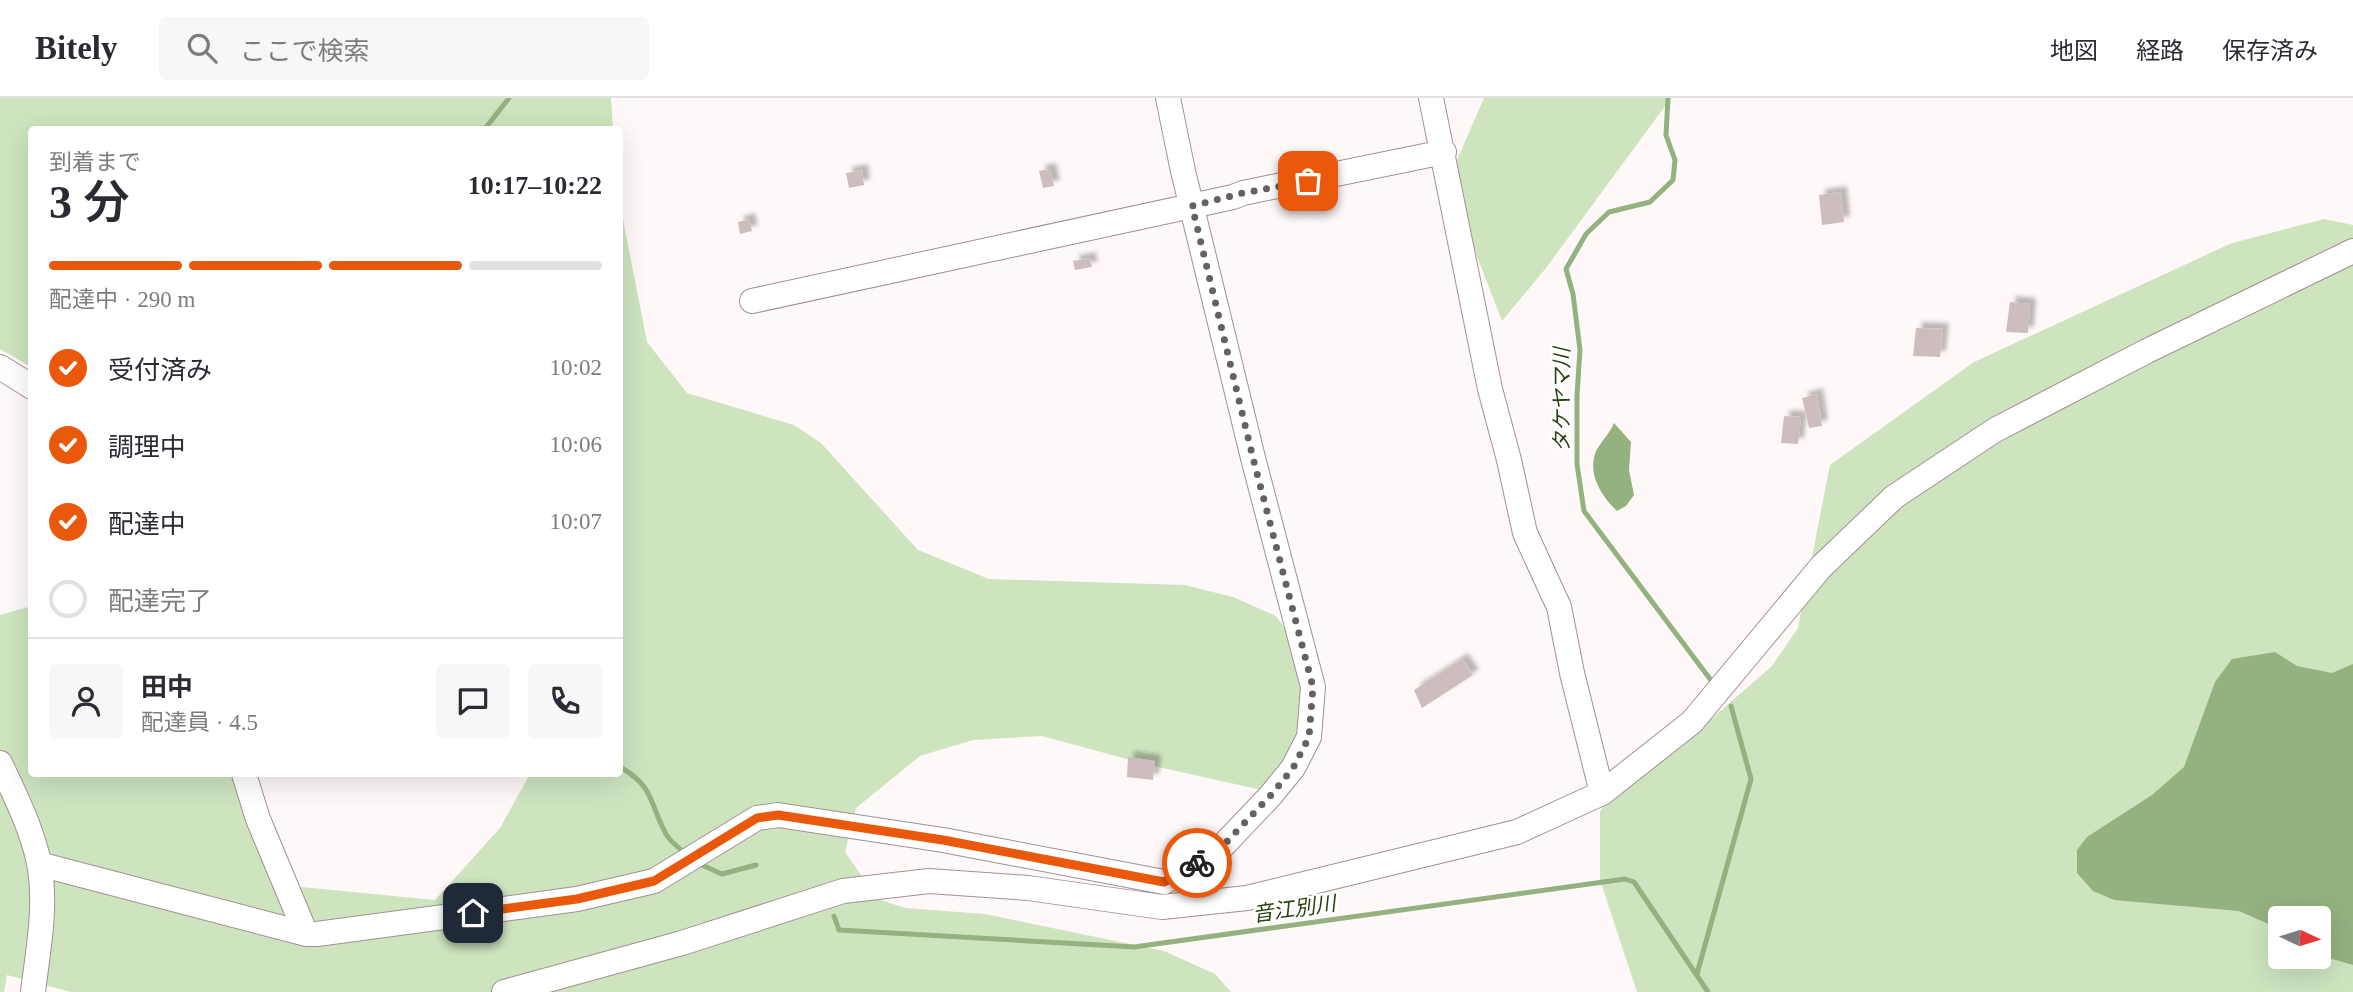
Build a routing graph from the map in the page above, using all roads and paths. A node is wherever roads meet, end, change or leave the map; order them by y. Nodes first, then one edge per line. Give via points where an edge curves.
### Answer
1 (1168, 98) edge
2 (1431, 98) edge
3 (1444, 152) junction
4 (1192, 206) junction
5 (2353, 251) edge
6 (752, 300) dead end
7 (0, 367) edge
8 (28, 384) edge
9 (0, 763) edge
10 (245, 777) edge
11 (1602, 793) junction
12 (39, 864) junction
13 (1164, 882) junction
14 (1162, 907) junction
15 (306, 934) junction
16 (33, 992) edge
17 (504, 992) edge

1 - 4 street
2 - 3 street
3 - 4 street
3 - 11 street via 1490,389 1525,533 1559,607
4 - 6 street
4 - 13 street via 1313,687 1309,737 1293,768 1216,853
5 - 11 street via 1995,430 1895,497 1821,567 1692,722
7 - 8 street
9 - 12 street
10 - 15 street
11 - 14 street via 1517,832 1247,898
12 - 15 street
12 - 16 street via 42,922
13 - 14 street
13 - 15 street via 943,840 778,815 757,818 654,881 577,899
14 - 17 street via 1028,888 929,881 843,891 682,943

